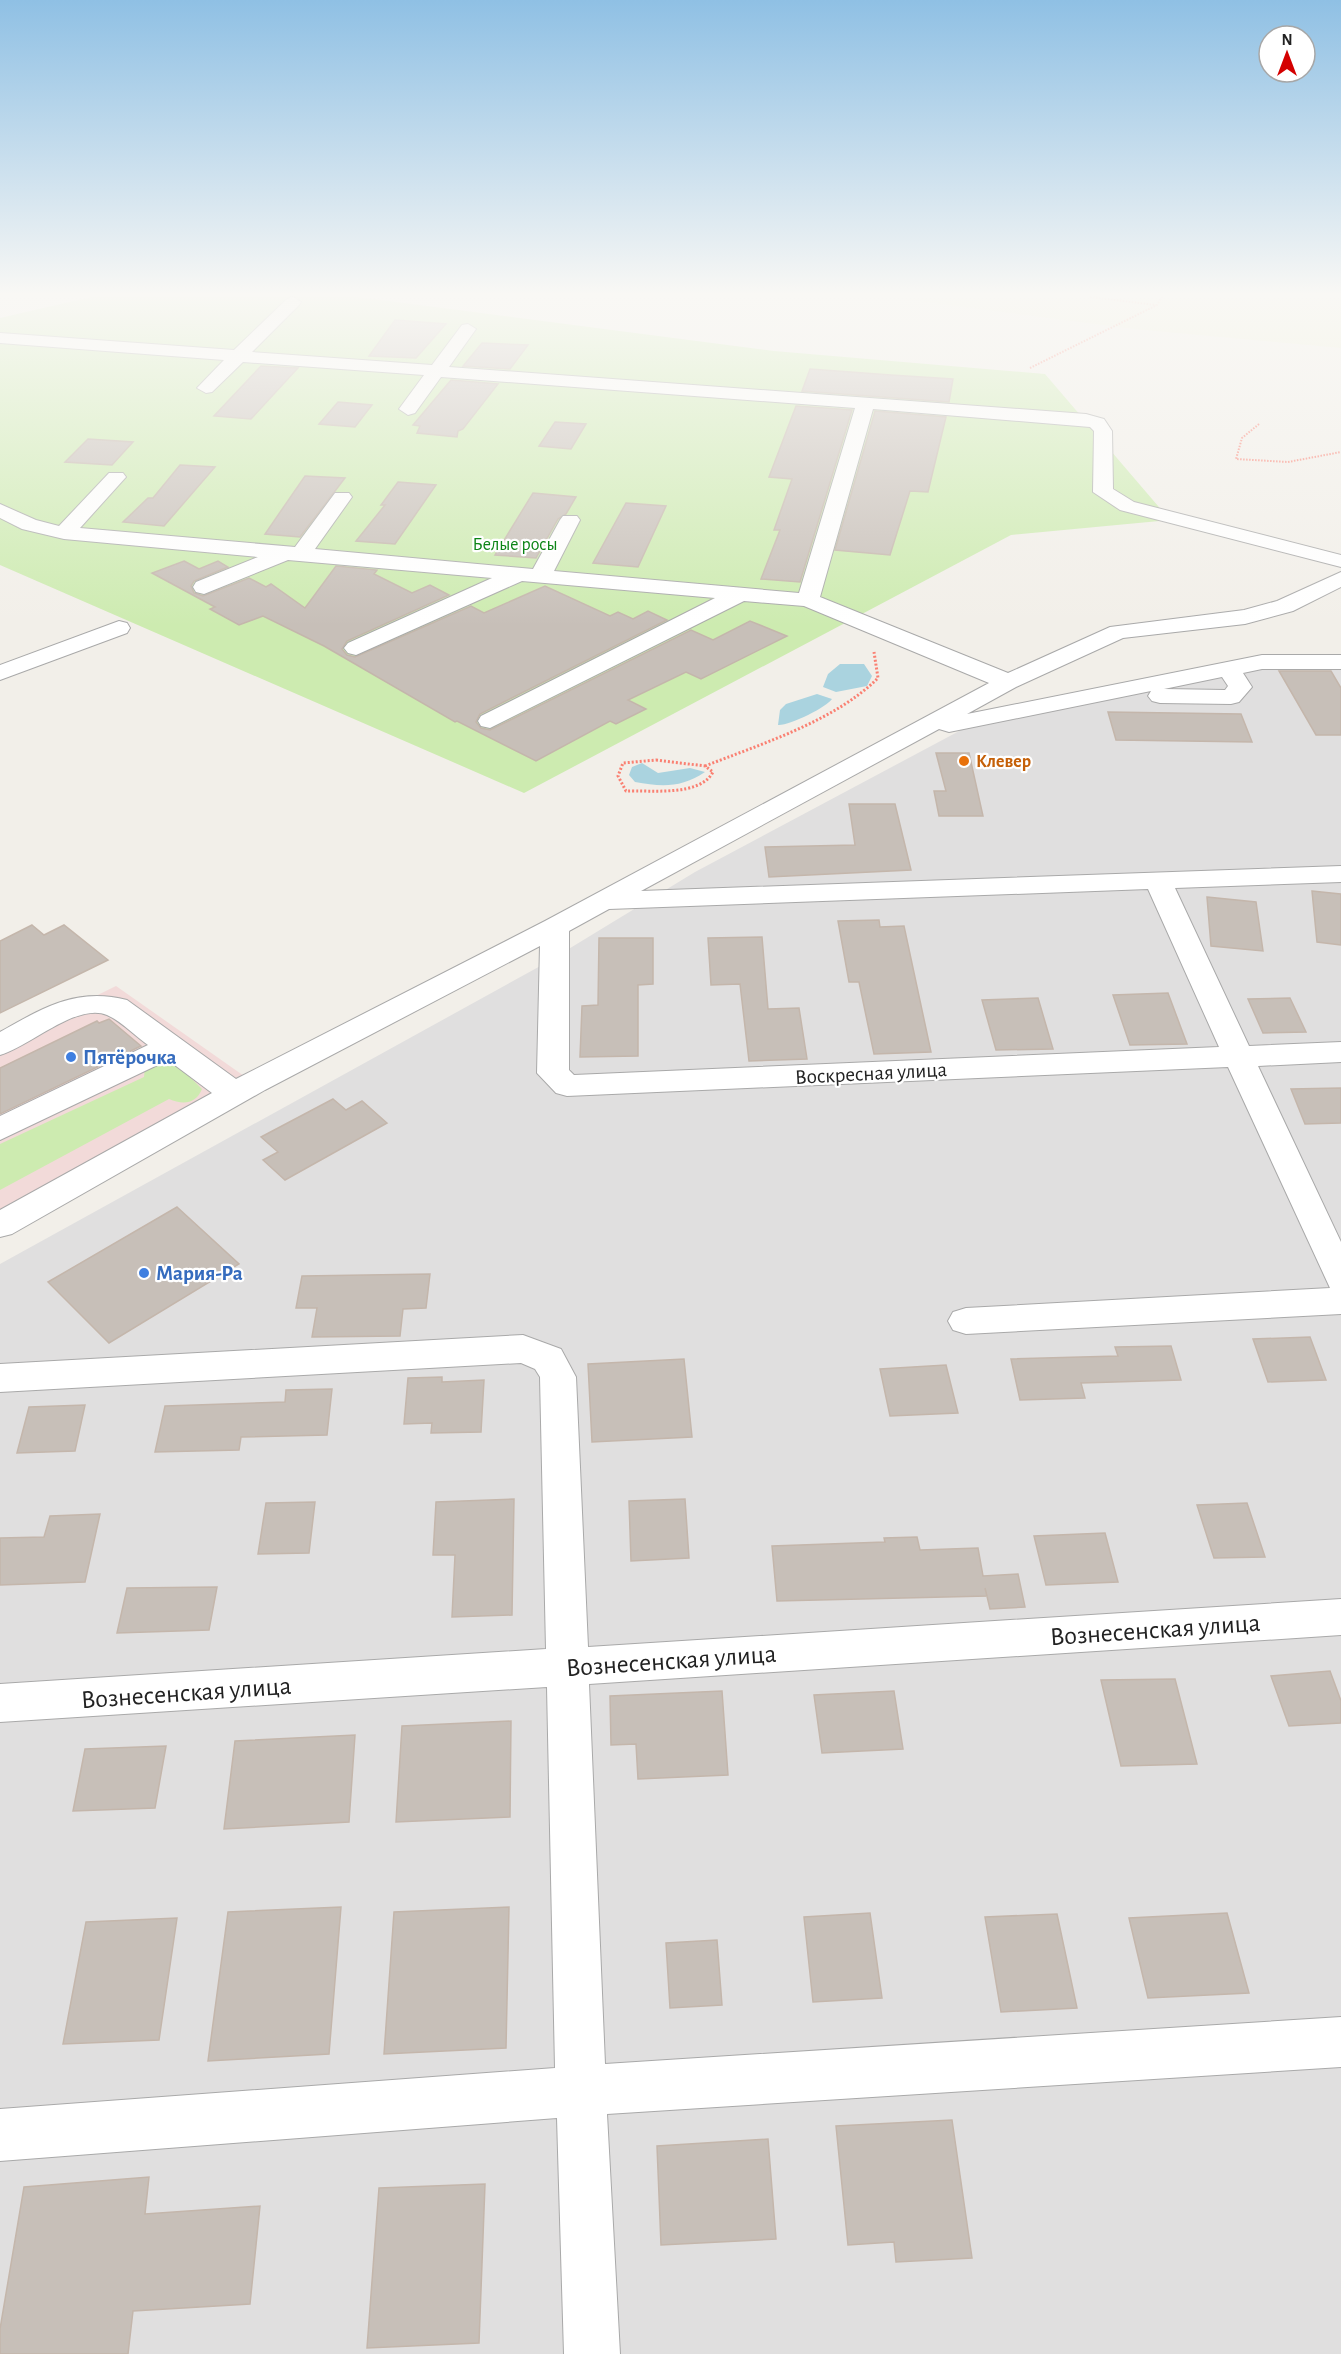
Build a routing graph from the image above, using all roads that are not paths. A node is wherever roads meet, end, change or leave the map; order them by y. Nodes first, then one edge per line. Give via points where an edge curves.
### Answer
1 (865, 407) edge
2 (916, 407) edge
3 (116, 477) dead end
4 (342, 497) dead end
5 (0, 510) edge
6 (570, 520) dead end
7 (64, 533) junction
8 (293, 553) junction
9 (1341, 561) edge
10 (530, 575) junction
11 (1341, 579) edge
12 (204, 587) dead end
13 (741, 594) junction
14 (808, 600) junction
15 (119, 628) dead end
16 (356, 648) dead end
17 (1341, 662) edge
18 (0, 673) edge
19 (1008, 682) junction
20 (490, 721) dead end
21 (920, 730) junction
22 (1341, 874) edge
23 (1158, 881) junction
24 (601, 901) junction
25 (555, 927) junction
26 (0, 1045) edge
27 (169, 1047) junction
28 (1341, 1052) edge
29 (1239, 1056) junction
30 (235, 1094) junction
31 (0, 1129) edge
32 (0, 1225) edge
33 (1341, 1279) edge
34 (1341, 1301) edge
35 (966, 1321) dead end
36 (0, 1378) edge
37 (1341, 1617) edge
38 (567, 1667) junction
39 (0, 1703) edge
40 (1341, 2042) edge
41 (581, 2091) junction
42 (0, 2135) edge
43 (592, 2354) edge

1 - 14 street
2 - 9 street via 1096,423 1103,431 1103,492 1110,498 1127,506
3 - 7 street
4 - 8 street
5 - 7 street via 29,525
6 - 10 street
7 - 8 street
8 - 10 street
8 - 12 street
10 - 13 street
10 - 16 street
11 - 19 street via 1285,606 1245,617 1118,632
13 - 14 street
13 - 20 street
14 - 19 street
15 - 18 street
17 - 21 street via 1262,662 1228,668 1240,687 1231,697 1101,696
19 - 21 street
21 - 24 street
22 - 23 street
23 - 24 street
23 - 29 street
24 - 25 street
25 - 29 street, Воскресная улица via 553,1074 567,1086
25 - 30 street
26 - 27 street via 64,1011 93,1002 116,1007
27 - 30 street
27 - 31 street
28 - 29 street, Воскресная улица
29 - 33 street
30 - 32 street
34 - 35 street
36 - 38 street via 524,1349 548,1359 558,1377
37 - 38 street, Вознесенская улица
38 - 39 street, Вознесенская улица
38 - 41 street
40 - 41 street
41 - 42 street
41 - 43 street

